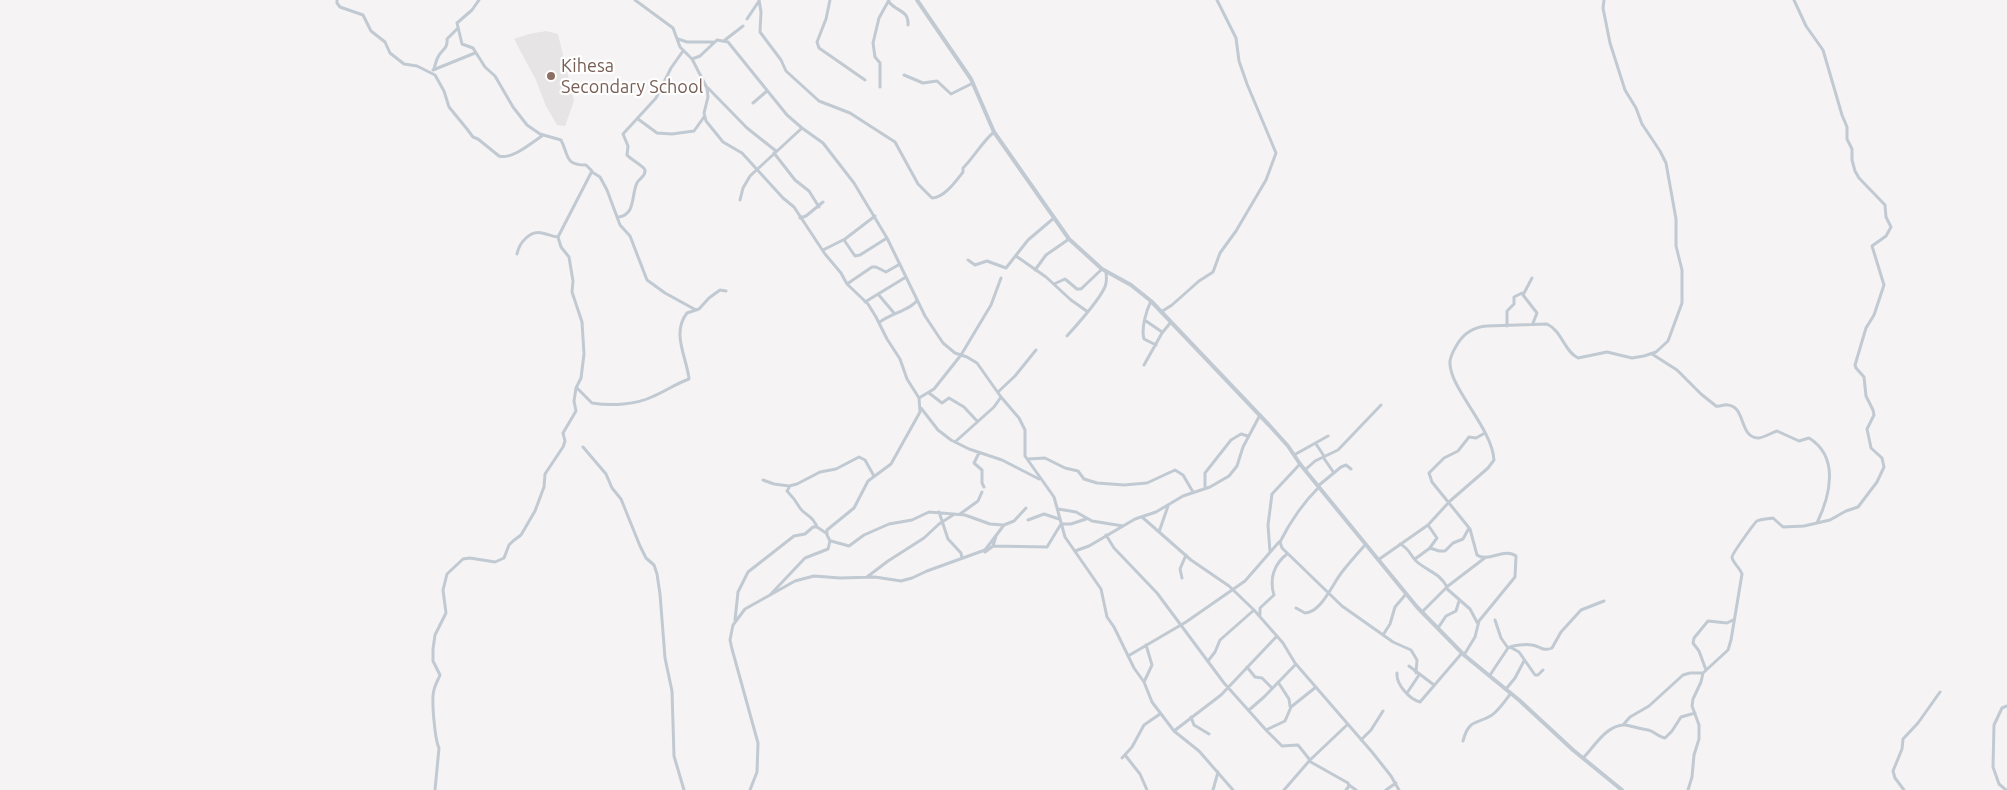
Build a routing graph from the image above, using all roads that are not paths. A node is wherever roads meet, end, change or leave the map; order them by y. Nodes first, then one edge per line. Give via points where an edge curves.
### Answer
1 (337, 0) edge
2 (478, 0) edge
3 (635, 0) edge
4 (759, 0) edge
5 (830, 0) edge
6 (917, 0) edge
7 (1217, 0) edge
8 (1604, 0) edge
9 (1794, 0) edge
10 (889, 1) edge
11 (746, 19) dead end
12 (908, 25) dead end
13 (744, 26) dead end
14 (457, 29) junction
15 (678, 38) junction
16 (725, 40) junction
17 (714, 42) junction
18 (683, 51) junction
19 (475, 53) junction
20 (692, 59) junction
21 (432, 70) junction
22 (904, 75) dead end
23 (865, 80) dead end
24 (974, 84) junction
25 (880, 86) dead end
26 (708, 88) junction
27 (767, 91) junction
28 (753, 103) dead end
29 (704, 117) junction
30 (638, 119) junction
31 (802, 128) junction
32 (994, 132) junction
33 (543, 135) junction
34 (775, 152) junction
35 (757, 169) junction
36 (592, 172) junction
37 (740, 200) dead end
38 (823, 202) dead end
39 (819, 207) junction
40 (875, 216) junction
41 (619, 217) junction
42 (800, 218) junction
43 (1054, 218) junction
44 (558, 237) junction
45 (887, 238) junction
46 (1069, 239) junction
47 (844, 240) junction
48 (823, 250) junction
49 (517, 254) dead end
50 (1016, 256) junction
51 (968, 260) dead end
52 (900, 264) junction
53 (1035, 270) junction
54 (1104, 270) junction
55 (906, 277) junction
56 (1001, 278) dead end
57 (1532, 278) dead end
58 (847, 284) junction
59 (1054, 284) junction
60 (726, 291) dead end
61 (1523, 293) junction
62 (878, 294) junction
63 (917, 299) junction
64 (1151, 301) junction
65 (865, 302) junction
66 (696, 310) junction
67 (1088, 312) junction
68 (1161, 312) junction
69 (894, 313) junction
70 (1146, 321) junction
71 (880, 322) junction
72 (1171, 322) junction
73 (1532, 323) junction
74 (1507, 326) junction
75 (1162, 332) junction
76 (1067, 336) dead end
77 (1156, 345) junction
78 (1036, 350) dead end
79 (1652, 354) junction
80 (960, 355) junction
81 (1144, 365) dead end
82 (576, 388) junction
83 (998, 392) junction
84 (929, 393) junction
85 (1001, 397) junction
86 (919, 398) junction
87 (1381, 405) dead end
88 (920, 408) junction
89 (1260, 415) junction
90 (977, 421) junction
91 (1485, 433) junction
92 (1248, 436) junction
93 (1328, 436) dead end
94 (956, 443) junction
95 (1316, 444) junction
96 (583, 447) dead end
97 (979, 453) junction
98 (1294, 455) junction
99 (1324, 457) junction
100 (1027, 459) junction
101 (1300, 464) junction
102 (1351, 469) dead end
103 (1305, 470) junction
104 (1334, 472) junction
105 (874, 476) junction
106 (1040, 479) junction
107 (762, 480) dead end
108 (790, 486) junction
109 (1318, 486) junction
110 (984, 487) dead end
111 (1205, 488) junction
112 (982, 492) dead end
113 (1193, 492) junction
114 (1448, 503) junction
115 (1169, 505) junction
116 (1026, 508) dead end
117 (1058, 509) junction
118 (939, 512) junction
119 (954, 514) junction
120 (959, 514) junction
121 (1142, 517) junction
122 (1059, 518) junction
123 (1086, 519) junction
124 (1028, 520) dead end
125 (942, 522) junction
126 (1817, 523) junction
127 (1061, 524) junction
128 (1004, 525) junction
129 (1428, 525) junction
130 (1123, 526) junction
131 (817, 527) junction
132 (1469, 528) junction
133 (1159, 532) junction
134 (826, 533) junction
135 (996, 534) junction
136 (1106, 536) junction
137 (830, 541) junction
138 (1280, 542) junction
139 (1365, 544) junction
140 (1400, 544) junction
141 (993, 546) junction
142 (1429, 548) junction
143 (1075, 551) junction
144 (982, 552) junction
145 (1270, 552) junction
146 (1287, 554) junction
147 (1186, 555) junction
148 (1486, 557) junction
149 (962, 558) junction
150 (1415, 559) junction
151 (1378, 560) junction
152 (867, 577) junction
153 (1182, 578) dead end
154 (1446, 588) junction
155 (1232, 589) junction
156 (1329, 593) junction
157 (1406, 594) junction
158 (770, 595) junction
159 (1459, 601) junction
160 (1604, 601) dead end
161 (1296, 608) dead end
162 (1254, 610) junction
163 (1422, 612) junction
164 (1260, 616) junction
165 (1495, 620) dead end
166 (1733, 620) junction
167 (735, 621) junction
168 (1478, 624) junction
169 (1180, 625) junction
170 (1438, 628) junction
171 (1384, 634) junction
172 (1277, 636) junction
173 (1146, 645) junction
174 (1509, 648) junction
175 (1463, 654) junction
176 (1128, 656) junction
177 (1524, 660) junction
178 (1208, 661) junction
179 (1296, 664) junction
180 (1409, 666) dead end
181 (1247, 667) junction
182 (1544, 670) dead end
183 (1704, 671) junction
184 (1396, 673) dead end
185 (1418, 674) junction
186 (1490, 675) junction
187 (1144, 682) junction
188 (1278, 682) junction
189 (1224, 683) junction
190 (1231, 683) junction
191 (1434, 685) junction
192 (1228, 687) junction
193 (1316, 687) junction
194 (1272, 688) junction
195 (1506, 690) junction
196 (1407, 692) junction
197 (1940, 692) dead end
198 (1510, 693) junction
199 (2007, 706) edge
200 (1291, 707) junction
201 (1249, 710) junction
202 (1384, 711) dead end
203 (1160, 714) junction
204 (1695, 714) junction
205 (1191, 718) junction
206 (1348, 724) junction
207 (1622, 725) junction
208 (1174, 730) junction
209 (1265, 730) junction
210 (1209, 734) dead end
211 (1361, 740) junction
212 (1463, 741) dead end
213 (1583, 758) junction
214 (1310, 760) junction
215 (1218, 772) junction
216 (1396, 783) junction
217 (1349, 785) junction
218 (435, 790) edge
219 (684, 790) edge
220 (750, 790) edge
221 (1147, 790) edge
222 (1213, 790) edge
223 (1233, 790) edge
224 (1284, 790) edge
225 (1346, 790) edge
226 (1356, 790) edge
227 (1386, 790) edge
228 (1399, 790) edge
229 (1622, 790) edge
230 (1688, 790) edge
231 (1904, 790) edge
232 (2006, 790) edge

1 - 21 street via 340,7 366,18 371,31 384,40 390,53 401,62
2 - 14 street via 458,22
3 - 15 street via 673,28
4 - 11 street
4 - 32 street via 760,32 786,71 819,102 850,113 895,142 918,184 932,198 942,195 957,180 963,167
5 - 23 street via 817,42 819,48
6 - 24 street
7 - 68 street via 1236,38 1240,65 1276,154 1266,180 1220,253 1213,272
8 - 79 street via 1609,39 1621,78 1642,124 1665,159 1676,218 1676,246 1682,270 1681,307 1667,343
9 - 126 street via 1806,26 1823,50 1847,127 1855,171 1883,202 1891,228 1872,246 1884,284 1855,364 1864,378 1866,396 1874,415 1867,432 1871,448 1882,458 1884,467 1858,507
10 - 12 street via 906,14
10 - 25 street via 879,18 873,43 880,62
13 - 16 street
14 - 19 street via 462,44 473,48
14 - 21 street via 447,38 445,51 439,55
15 - 17 street via 687,42
15 - 18 street
16 - 17 street
16 - 27 street
17 - 20 street via 700,56
18 - 20 street
18 - 30 street via 656,98
19 - 21 street
19 - 33 street via 495,76 527,125
20 - 26 street
21 - 33 street via 444,89 449,107 473,137 500,157 511,155
22 - 24 street via 923,83 937,82 952,94
24 - 32 street
26 - 29 street
26 - 34 street
27 - 28 street
27 - 31 street
29 - 30 street via 694,131 676,134 657,133
29 - 35 street via 723,142 742,153
30 - 41 street via 623,134 628,146 627,156 644,168 644,175 632,194 632,208
31 - 34 street
31 - 40 street via 826,147
32 - 43 street
33 - 36 street via 562,140 574,165 586,165
34 - 35 street
34 - 39 street
35 - 37 street via 746,182
35 - 42 street via 794,207
36 - 41 street via 600,177
36 - 44 street
38 - 39 street
39 - 42 street
40 - 45 street
40 - 47 street
41 - 66 street via 647,280 665,294
42 - 48 street
43 - 46 street
43 - 50 street via 1028,240
44 - 49 street via 534,233 519,246
44 - 82 street via 560,247 569,257 572,292 582,322 584,354 581,378
45 - 47 street via 855,256
45 - 52 street
46 - 53 street via 1046,255
46 - 54 street
47 - 48 street
48 - 58 street
50 - 51 street via 1005,268 991,261 975,265
50 - 53 street
52 - 55 street
52 - 58 street via 886,272 872,267
53 - 59 street
54 - 59 street via 1080,290 1065,279
54 - 64 street
54 - 67 street via 1106,285
55 - 62 street
55 - 63 street
56 - 80 street via 991,305
57 - 61 street
58 - 65 street
59 - 67 street
60 - 66 street via 720,290
61 - 73 street via 1524,299 1538,314
61 - 74 street via 1514,297 1514,304 1506,311
62 - 65 street
62 - 69 street
63 - 69 street via 913,306
63 - 80 street via 943,343
64 - 68 street
64 - 70 street
65 - 71 street
66 - 82 street via 685,315 680,328 682,354 689,379 653,397 618,404 592,403
67 - 76 street
68 - 72 street
69 - 71 street
70 - 75 street
70 - 77 street via 1143,338
71 - 86 street
72 - 75 street
72 - 89 street
73 - 74 street
73 - 79 street via 1555,328 1577,358 1607,352 1629,358
74 - 91 street via 1473,329 1461,338 1450,360 1457,384
75 - 77 street
77 - 81 street
78 - 83 street
79 - 126 street via 1677,370 1716,406 1729,405 1736,409 1746,432 1755,437 1777,431 1799,441 1809,438 1813,441 1826,457 1830,479
80 - 83 street via 977,363
80 - 84 street
82 - 218 street via 576,411 563,433 564,444 545,474 541,496 521,535 513,540 499,561 470,558 447,574 443,590 446,613 436,633 433,649 433,661 440,675 434,690 433,722 439,748
83 - 85 street
84 - 86 street
84 - 90 street via 942,403 949,398 955,400
85 - 90 street
85 - 100 street via 1023,425
86 - 88 street
87 - 99 street via 1338,450
88 - 94 street via 938,430
88 - 105 street via 891,464
89 - 92 street
89 - 98 street
90 - 94 street
91 - 114 street via 1492,463
91 - 114 street via 1476,438 1469,437 1458,451 1430,471 1432,482
92 - 111 street via 1233,471 1220,482
92 - 111 street via 1239,434 1204,473
93 - 95 street
94 - 97 street
95 - 98 street
95 - 99 street
96 - 219 street via 606,474 621,499 646,558 654,566 672,691 674,756
97 - 106 street via 1002,460
97 - 110 street via 974,462 982,470
98 - 101 street
99 - 103 street
99 - 104 street
100 - 106 street
100 - 113 street via 1048,459 1097,483 1147,483 1175,470 1183,475
101 - 103 street
101 - 145 street via 1274,490 1271,498
102 - 104 street via 1343,466
103 - 109 street
104 - 109 street
105 - 108 street via 865,460 859,457
105 - 134 street via 854,508
106 - 117 street via 1054,497
107 - 108 street
108 - 131 street via 787,491 814,519
109 - 138 street
109 - 139 street
111 - 113 street
112 - 120 street via 978,501
113 - 115 street
114 - 129 street
114 - 132 street
115 - 121 street
115 - 133 street
116 - 128 street via 1014,521
117 - 122 street
117 - 123 street via 1076,512
118 - 119 street
118 - 125 street
118 - 137 street via 889,524 849,546
119 - 120 street
119 - 125 street
120 - 128 street
121 - 130 street
121 - 133 street
122 - 124 street via 1044,514
122 - 127 street
123 - 127 street
123 - 130 street
125 - 149 street via 948,539
125 - 152 street via 921,541
126 - 166 street via 1783,527 1773,518 1758,521 1751,527 1732,556 1742,574
127 - 141 street via 1047,548
127 - 143 street
128 - 135 street
129 - 140 street
129 - 142 street via 1437,538
130 - 136 street
131 - 134 street
131 - 167 street via 794,536 748,572 738,592
132 - 142 street via 1463,538 1445,551
132 - 148 street via 1476,552 1479,557
133 - 147 street
134 - 137 street
135 - 141 street
135 - 144 street
136 - 143 street
136 - 169 street via 1157,593
137 - 158 street via 828,549 805,558
138 - 145 street
138 - 146 street
139 - 151 street
139 - 156 street
140 - 150 street
140 - 151 street
141 - 144 street
142 - 150 street
143 - 176 street via 1101,589 1106,613
144 - 149 street
145 - 155 street via 1251,575
146 - 156 street
146 - 164 street via 1272,576 1274,595 1260,608
147 - 153 street via 1180,569
147 - 155 street
148 - 154 street
148 - 168 street via 1515,554 1516,574
149 - 152 street via 906,580
150 - 154 street via 1438,574
151 - 157 street
152 - 158 street via 814,576 795,581
154 - 159 street
154 - 163 street
155 - 162 street
155 - 169 street
156 - 161 street via 1312,612
156 - 171 street via 1342,606
157 - 163 street
157 - 171 street via 1395,607
158 - 167 street via 745,609
159 - 168 street via 1472,611
159 - 170 street via 1456,611 1446,616
160 - 174 street via 1581,610 1561,632 1552,648 1545,650 1531,644
162 - 164 street
162 - 178 street via 1220,640
163 - 170 street
164 - 172 street
165 - 174 street via 1501,638
166 - 183 street via 1728,650
166 - 183 street via 1726,623 1708,621 1693,640
167 - 220 street via 730,640 758,743 757,772
168 - 175 street via 1475,637
169 - 173 street
169 - 178 street
170 - 175 street
171 - 185 street via 1393,642 1409,648 1418,663
172 - 179 street
172 - 181 street
173 - 176 street
173 - 187 street via 1152,665
174 - 177 street via 1517,650
174 - 186 street
175 - 186 street
175 - 191 street
176 - 187 street
177 - 182 street via 1536,676
177 - 195 street
178 - 189 street
179 - 188 street
179 - 193 street
180 - 185 street
181 - 190 street
181 - 194 street
183 - 204 street via 1692,699
183 - 207 street via 1683,675 1650,706
184 - 196 street via 1398,683
185 - 191 street
185 - 196 street
186 - 195 street
187 - 203 street
188 - 194 street
188 - 200 street
189 - 190 street
189 - 192 street
190 - 192 street
191 - 196 street via 1420,702
192 - 201 street
192 - 205 street
193 - 200 street
193 - 206 street
194 - 201 street
195 - 198 street
197 - 231 street via 1918,724 1903,739 1892,771
198 - 212 street via 1493,714 1473,723 1465,732
198 - 213 street
199 - 232 street via 2002,708 1994,725 1993,753 1996,778
200 - 209 street via 1285,721
201 - 209 street
202 - 211 street
203 - 208 street
203 - 221 street via 1144,725 1123,757 1140,774
204 - 207 street via 1681,717 1665,738 1650,730
204 - 230 street via 1699,740
205 - 208 street
205 - 210 street via 1194,725
206 - 211 street
206 - 214 street
207 - 213 street via 1608,731
208 - 215 street
209 - 214 street via 1282,746 1298,746
211 - 216 street
213 - 229 street
214 - 217 street
214 - 224 street
215 - 222 street
215 - 223 street
216 - 227 street
216 - 228 street
217 - 225 street
217 - 226 street

